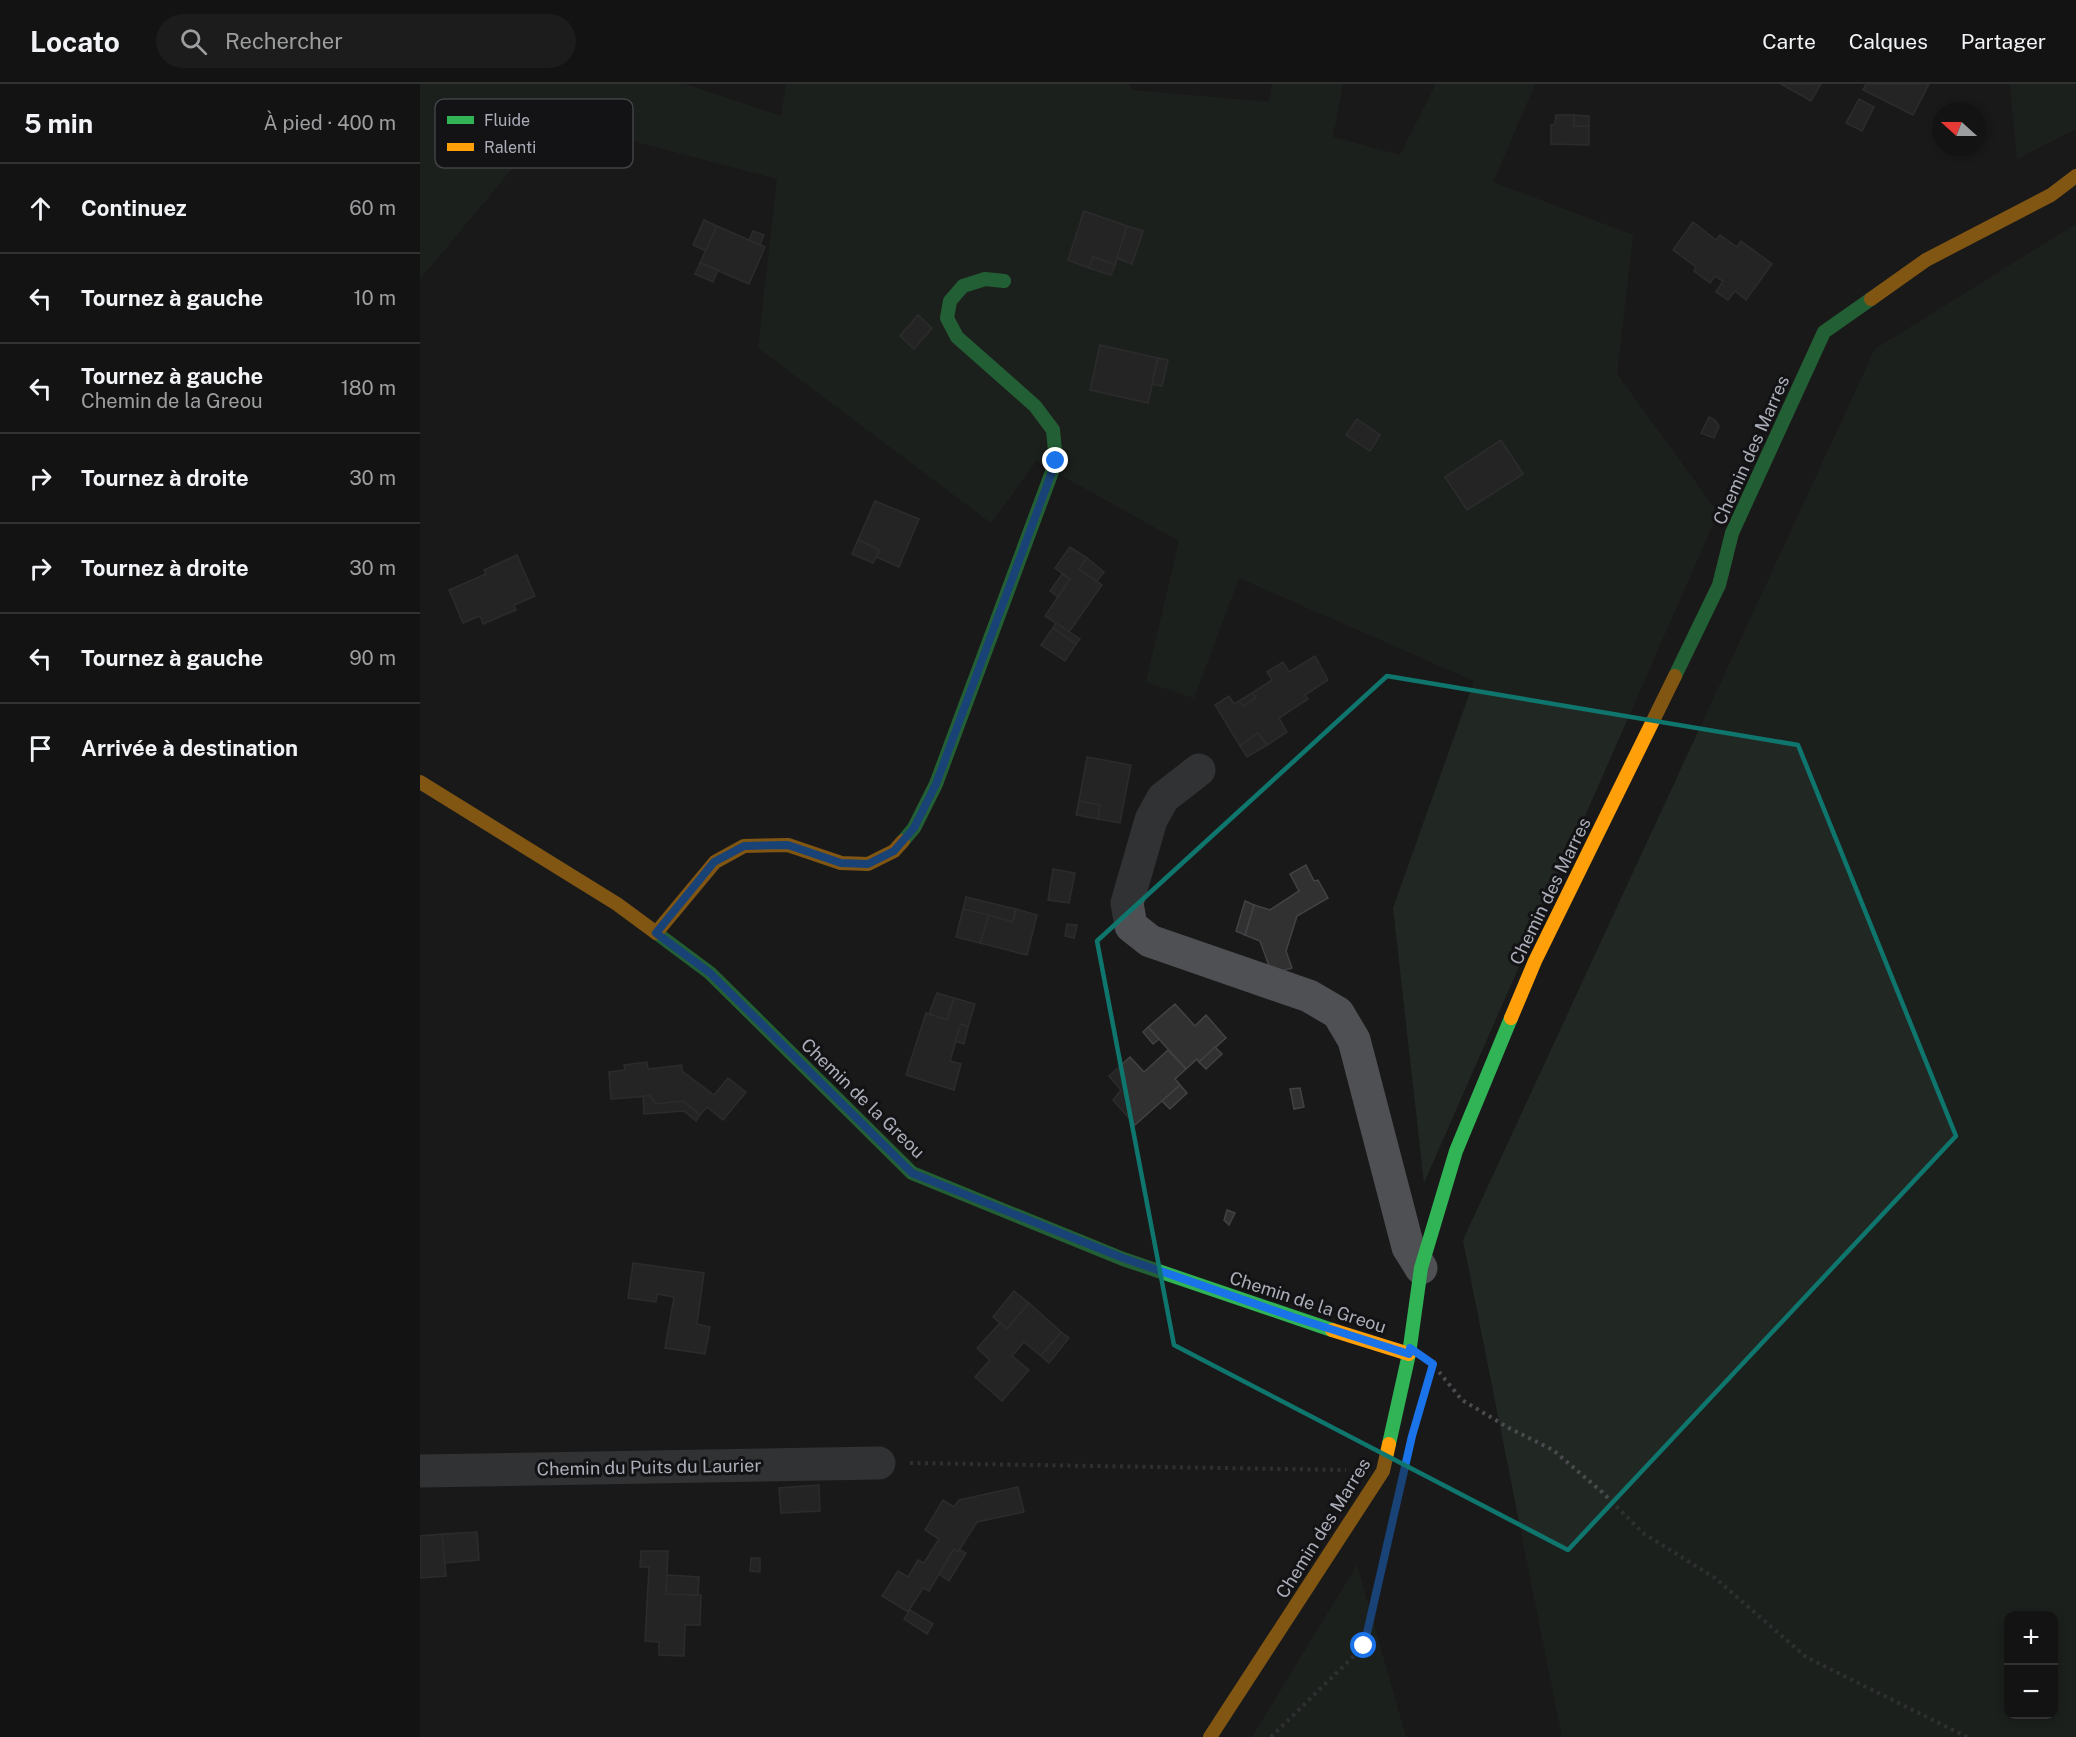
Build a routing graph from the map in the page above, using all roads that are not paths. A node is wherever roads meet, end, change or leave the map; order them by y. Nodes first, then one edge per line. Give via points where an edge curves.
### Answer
1 (2076, 176) edge
2 (1004, 281) dead end
3 (1199, 770) dead end
4 (420, 782) edge
5 (656, 933) junction
6 (1421, 1269) junction
7 (1410, 1351) junction
8 (879, 1463) road end
9 (420, 1471) edge
10 (1210, 1737) edge

1 - 6 street, Chemin des Marres via 2051,195 1926,260 1824,332 1732,533 1719,585 1535,961 1456,1151
2 - 5 street via 985,279 963,286 950,301 947,318 957,337 1035,406 1053,430 1056,461 936,784 914,828 894,851 868,864 841,863 788,845 744,846 714,862
3 - 6 street via 1163,798 1150,820 1127,903 1131,926 1150,941 1309,996 1338,1013 1354,1040 1408,1247
4 - 5 street, Chemin de la Greou via 617,904
5 - 7 street, Chemin de la Greou via 710,973 912,1173 1123,1258 1293,1317
6 - 7 street, Chemin des Marres
7 - 10 street, Chemin des Marres via 1383,1471
8 - 9 street, Chemin du Puits du Laurier

